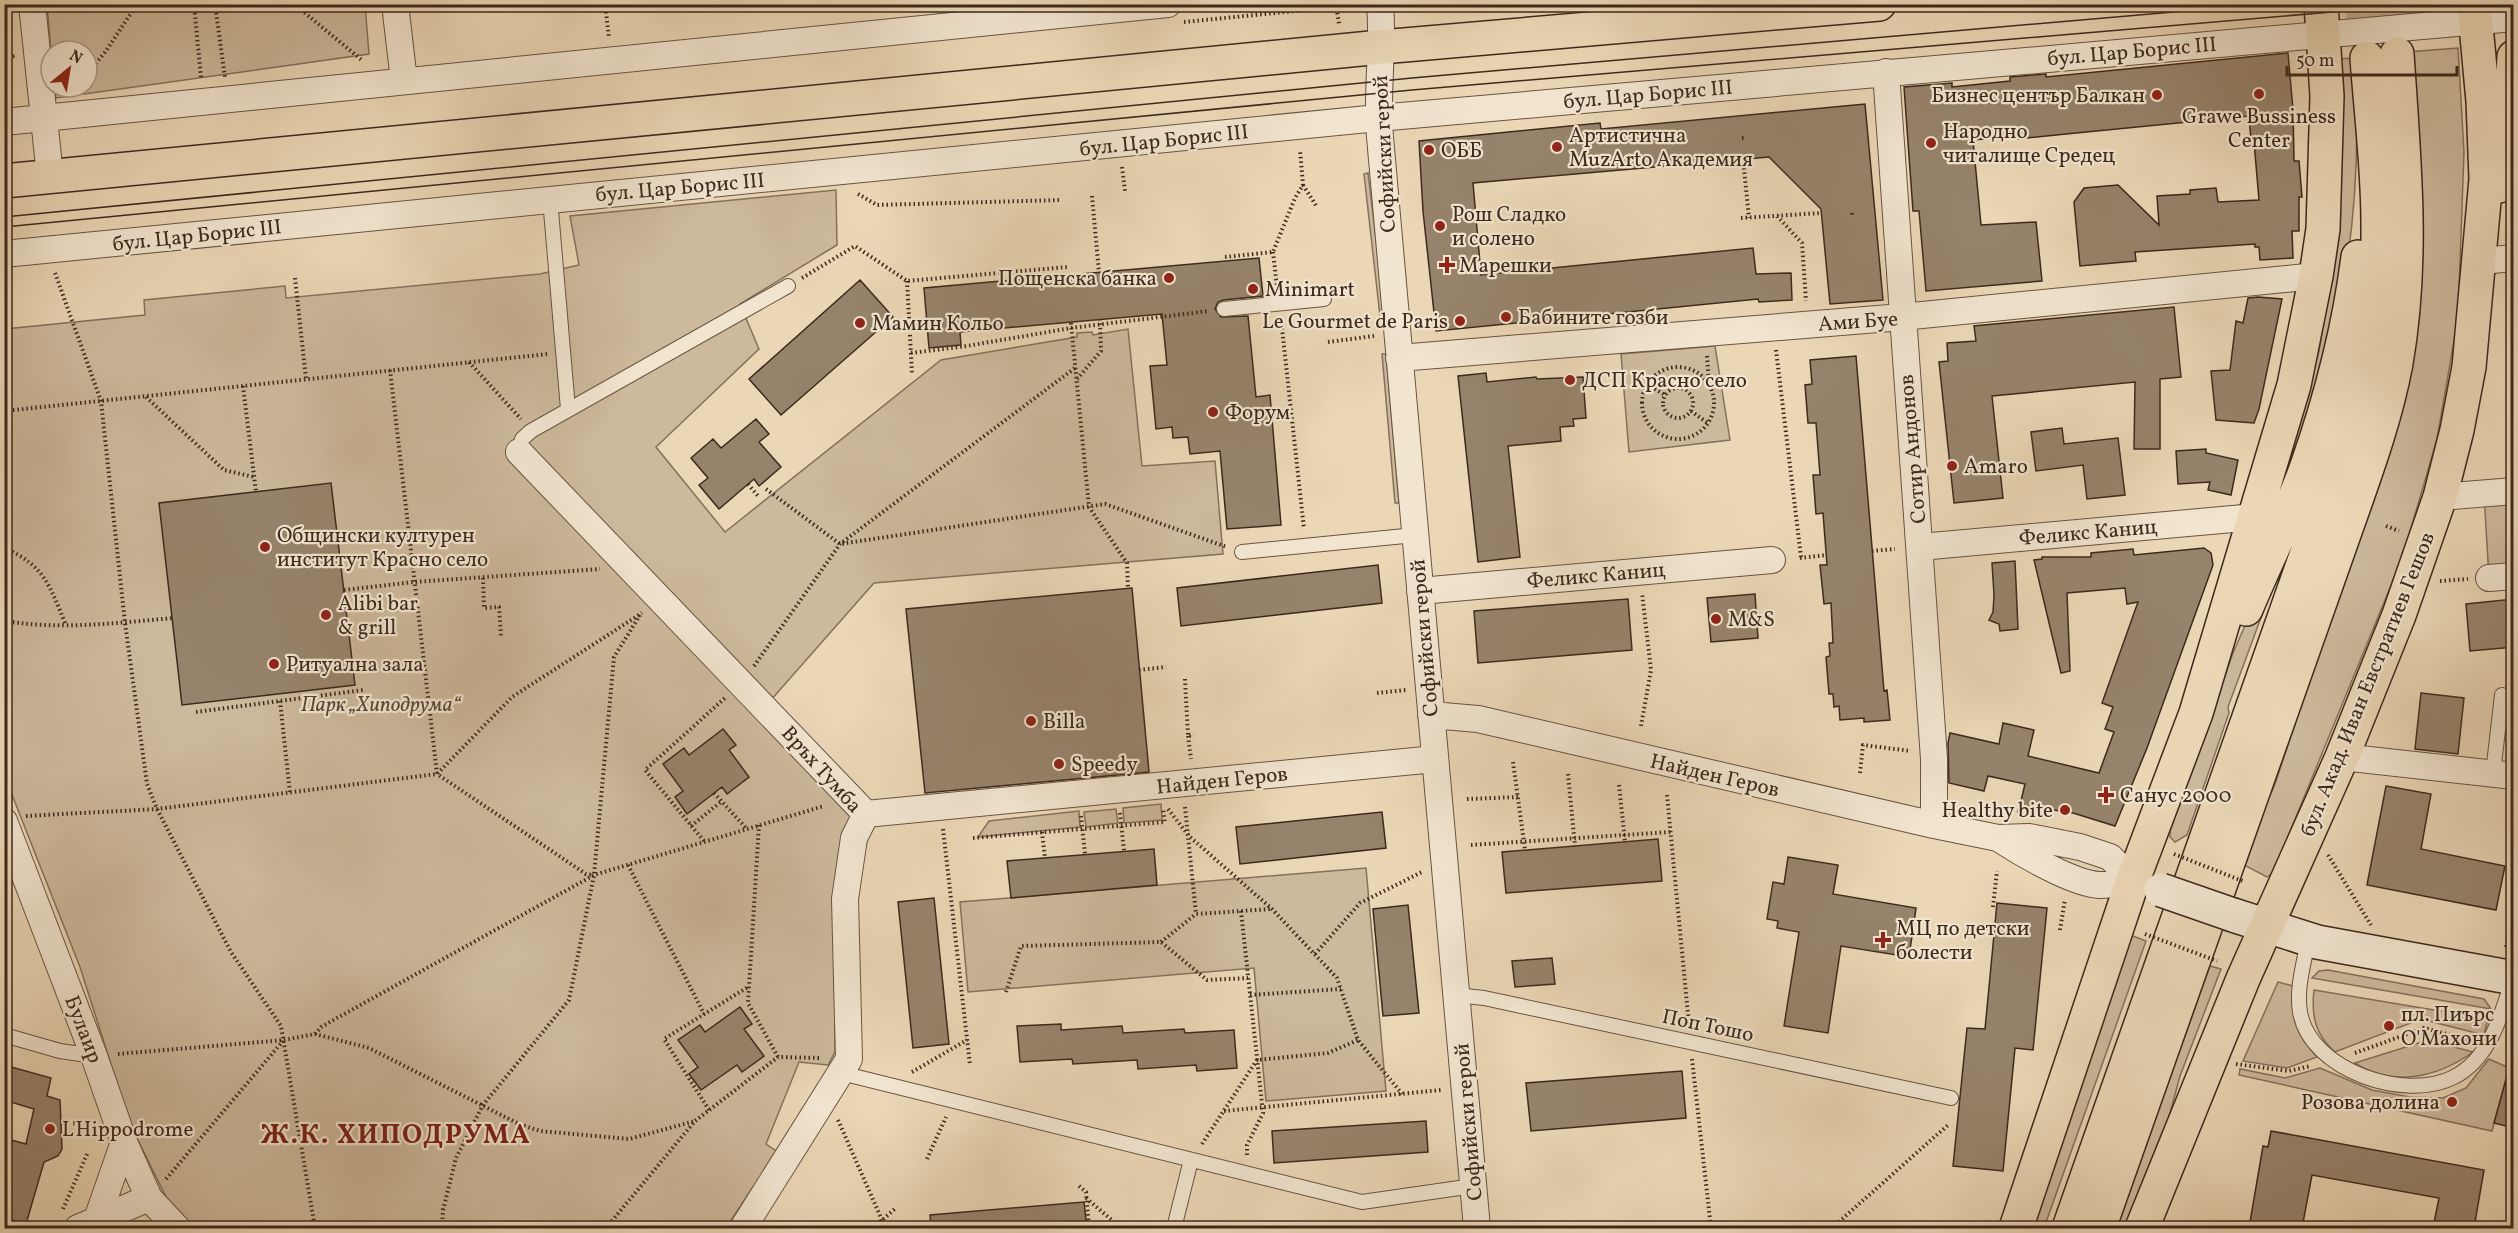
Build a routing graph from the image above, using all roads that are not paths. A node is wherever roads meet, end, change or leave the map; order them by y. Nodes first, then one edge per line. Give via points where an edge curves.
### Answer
1 (32, 4) edge
2 (395, 4) edge
3 (1168, 4) edge
4 (1380, 4) edge
5 (1879, 4) edge
6 (1049, 11) edge
7 (2475, 13) edge
8 (2514, 18) edge
9 (2323, 20) edge
10 (1381, 47) junction
11 (2514, 57) edge
12 (1886, 72) junction
13 (404, 81) junction
14 (2371, 114) junction
15 (44, 117) junction
16 (1378, 118) junction
17 (4, 122) edge
18 (50, 176) junction
19 (4, 181) edge
20 (550, 199) junction
21 (4, 254) edge
22 (2514, 258) edge
23 (2481, 261) junction
24 (2316, 276) junction
25 (788, 286) road end
26 (1324, 299) dead end
27 (1224, 309) dead end
28 (1902, 317) junction
29 (1400, 358) junction
30 (568, 409) junction
31 (525, 441) joint
32 (2514, 491) edge
33 (2439, 497) junction
34 (2255, 517) junction
35 (1415, 535) junction
36 (1920, 547) junction
37 (1236, 550) road end
38 (1772, 560) road end
39 (1420, 591) junction
40 (2502, 695) dead end
41 (2196, 713) junction
42 (1431, 715) junction
43 (2342, 757) junction
44 (1435, 759) junction
45 (2503, 775) edge
46 (866, 814) junction
47 (10, 819) edge
48 (1934, 825) junction
49 (2147, 885) junction
50 (2265, 927) junction
51 (2308, 940) junction
52 (2511, 968) edge
53 (1456, 995) junction
54 (4, 1035) edge
55 (94, 1056) junction
56 (845, 1066) junction
57 (1951, 1098) dead end
58 (124, 1142) junction
59 (1191, 1160) junction
60 (1473, 1186) junction
61 (150, 1198) junction
62 (78, 1223) edge
63 (177, 1228) edge
64 (743, 1228) edge
65 (1174, 1228) edge
66 (1477, 1228) edge
67 (2016, 1228) edge
68 (2069, 1228) edge
69 (2099, 1228) edge
70 (2142, 1228) edge

1 - 15 street
2 - 13 street
3 - 6 street
4 - 10 street, Софийски герой
5 - 10 main road
6 - 13 street
7 - 8 street, бул. Цар Борис III
7 - 9 street, бул. Цар Борис III
7 - 23 main road, бул. Акад. Иван Евстратиев Гешов via 2486,160
9 - 12 street, бул. Цар Борис III
9 - 24 main road via 2327,159
10 - 16 street, Софийски герой
10 - 18 main road
11 - 23 main road via 2509,141
12 - 16 street, бул. Цар Борис III
12 - 28 street, Сотир Андонов
13 - 15 street
14 - 41 main road via 2352,300 2322,421 2286,517
14 - 68 main road via 2377,264 2361,391
14 - 69 main road via 2382,56 2407,196 2407,254 2396,364 2357,498
15 - 17 street
15 - 18 street
16 - 20 street, бул. Цар Борис III
16 - 29 street, Софийски герой
18 - 19 main road
20 - 21 street, бул. Цар Борис III
20 - 30 lane
22 - 23 street
23 - 33 main road, бул. Акад. Иван Евстратиев Гешов via 2467,378
24 - 28 street, Ами Буе
24 - 34 main road via 2294,385
25 - 30 lane
26 - 27 lane
28 - 29 street, Ами Буе
28 - 36 street, Сотир Андонов
29 - 35 street, Софийски герой
30 - 31 lane
31 - 46 street, Връх Тумба via 630,567
32 - 33 street
33 - 43 main road, бул. Акад. Иван Евстратиев Гешов via 2399,615
34 - 36 street, Феликс Каниц
34 - 41 main road
35 - 37 lane
35 - 39 street, Софийски герой
36 - 48 street, Сотир Андонов via 1934,759
38 - 39 street, Феликс Каниц
39 - 42 street, Софийски герой
40 - 45 lane
41 - 49 main road
42 - 44 street, Софийски герой
42 - 48 street, Найден Геров via 1478,719
43 - 45 street
43 - 50 main road, бул. Акад. Иван Евстратиев Гешов
44 - 46 street, Найден Геров via 1188,776
44 - 53 street, Софийски герой
46 - 56 street, Връх Тумба via 854,838 845,899
47 - 55 street, Булаир
48 - 49 street, Найден Геров via 1998,838 2084,882
49 - 50 main road, bridge
49 - 67 main road
50 - 51 main road
50 - 70 main road, бул. Акад. Иван Евстратиев Гешов
51 - 52 main road
51 - 52 lane via 2299,990 2300,1013 2307,1033 2342,1068 2387,1083 2434,1083 2454,1077 2471,1064 2497,1027
53 - 57 lane, Поп Тошо
53 - 60 street, Софийски герой
54 - 55 lane
55 - 58 street, Булаир
56 - 59 lane via 890,1085
56 - 64 street
58 - 61 street, Булаир
58 - 62 street
59 - 60 lane via 1362,1202
59 - 65 lane
60 - 66 street, Софийски герой
61 - 62 street
61 - 63 street, Булаир

